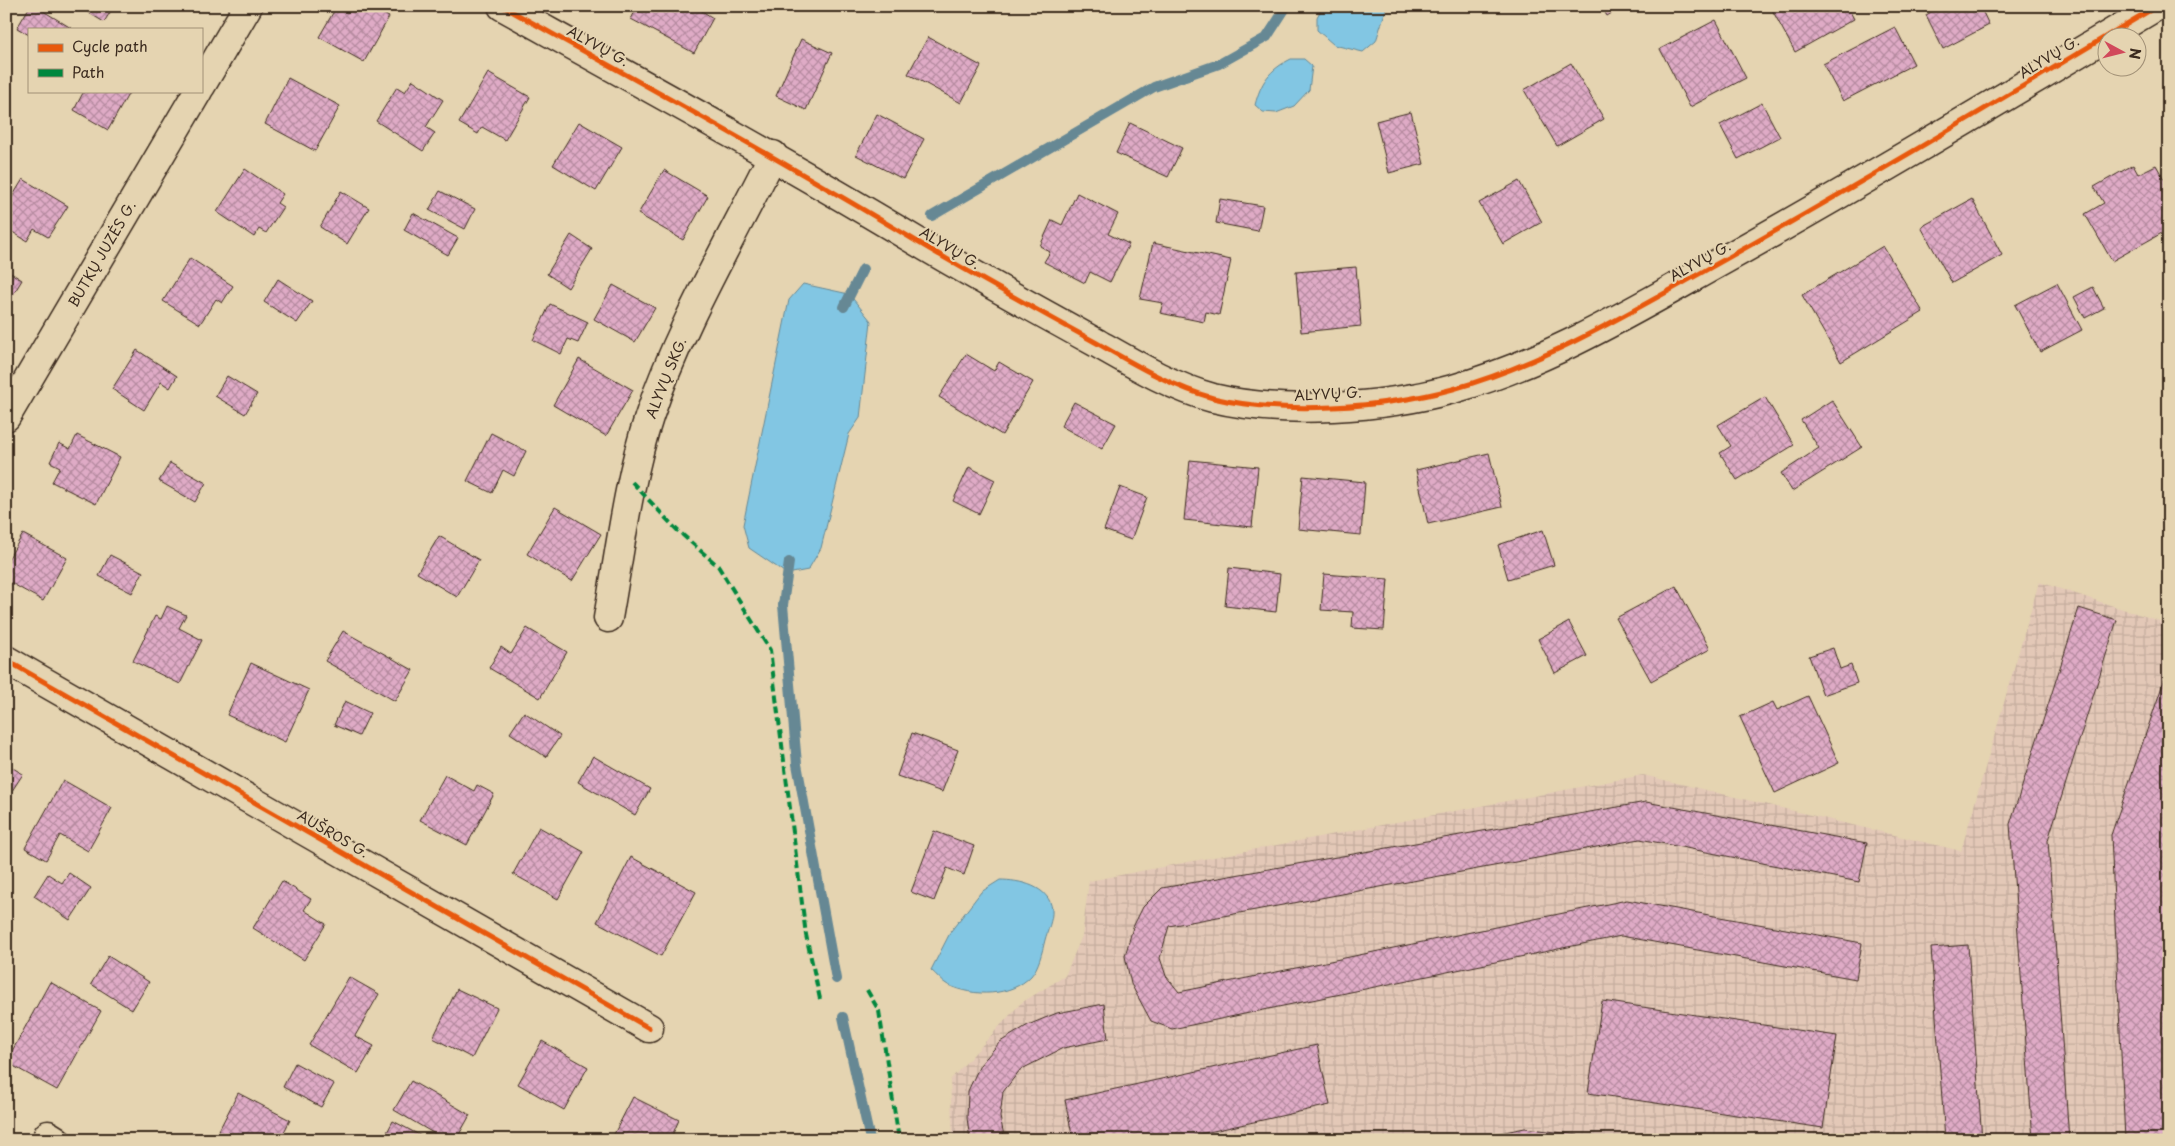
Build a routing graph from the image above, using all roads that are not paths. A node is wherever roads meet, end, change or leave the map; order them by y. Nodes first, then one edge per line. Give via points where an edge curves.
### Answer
1 (248, 6) edge
2 (502, 6) edge
3 (2157, 6) edge
4 (202, 84) edge
5 (197, 92) edge
6 (773, 155) junction
7 (6, 418) edge
8 (608, 618) dead end
9 (6, 660) edge
10 (649, 1028) dead end

1 - 4 street
2 - 6 street, ALYVŲ G.
3 - 6 street, ALYVŲ G. via 1827,203 1617,320 1503,372 1452,389 1396,401 1300,408 1249,405 1208,397 1134,364 997,288
5 - 7 street, BUTKŲ JUZĖS G.
6 - 8 street, ALYVŲ SKG. via 671,358 649,418 632,482
9 - 10 street, AUŠROS G.

